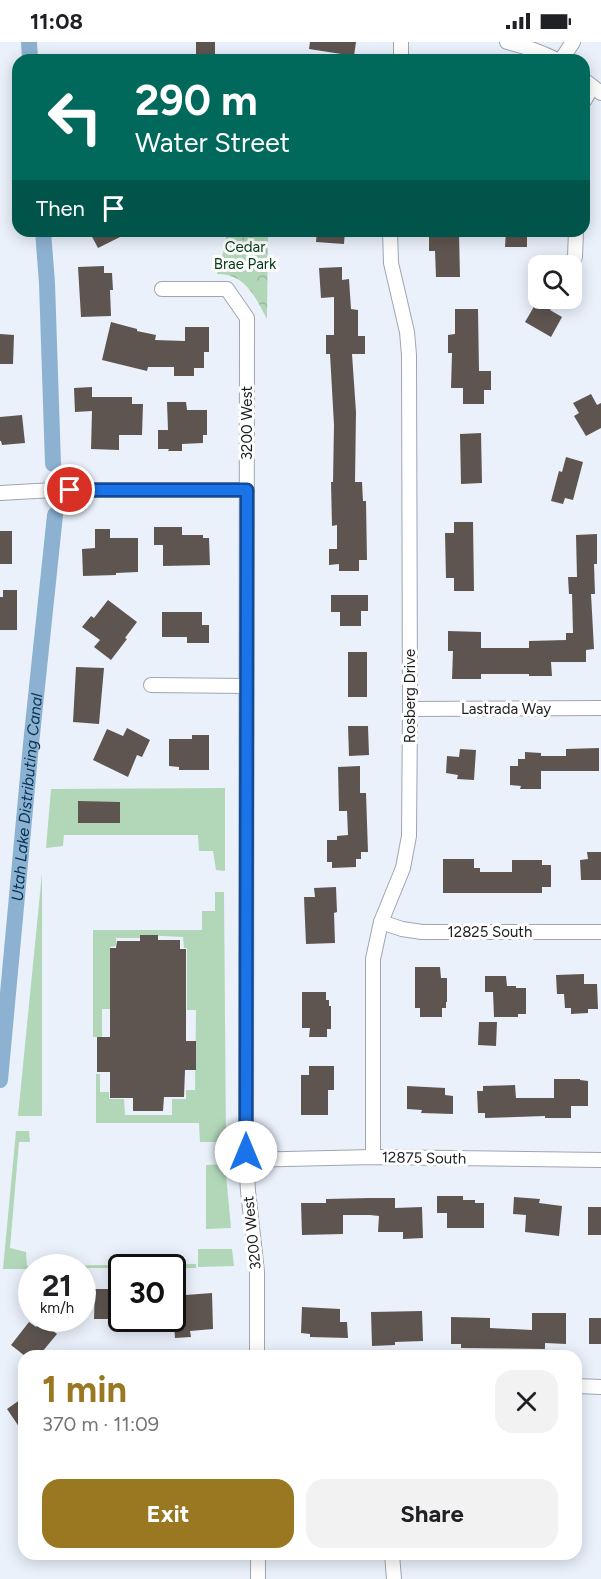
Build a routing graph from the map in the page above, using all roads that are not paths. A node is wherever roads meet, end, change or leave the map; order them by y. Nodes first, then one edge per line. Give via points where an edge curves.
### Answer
1 (507, 42) edge
2 (573, 42) edge
3 (546, 54) edge
4 (564, 54) edge
5 (390, 237) edge
6 (576, 237) edge
7 (575, 255) edge
8 (162, 289) dead end
9 (247, 490) junction
10 (0, 493) edge
11 (152, 685) dead end
12 (246, 686) junction
13 (601, 708) edge
14 (410, 709) junction
15 (381, 922) junction
16 (601, 932) edge
17 (373, 1157) junction
18 (246, 1160) junction
19 (601, 1160) edge
20 (257, 1350) edge
21 (582, 1386) edge
22 (601, 1387) edge
23 (258, 1560) edge
24 (392, 1560) edge
25 (258, 1579) edge
26 (394, 1579) edge

1 - 3 street
2 - 4 street
5 - 14 street, Rosberg Drive via 391,263 409,356
6 - 7 street
8 - 9 street, 3200 West via 226,289 247,318
9 - 10 street
9 - 12 street, 3200 West
11 - 12 street
12 - 18 street, 3200 West
13 - 14 street, Lastrada Way
14 - 15 street, Rosberg Drive via 409,836 403,868
15 - 16 street, 12825 South via 422,932
15 - 17 street, Rosberg Drive via 373,959
17 - 18 street, 12875 South
17 - 19 street, 12875 South
18 - 20 street, 3200 West via 257,1272
21 - 22 street
23 - 25 street
24 - 26 street

